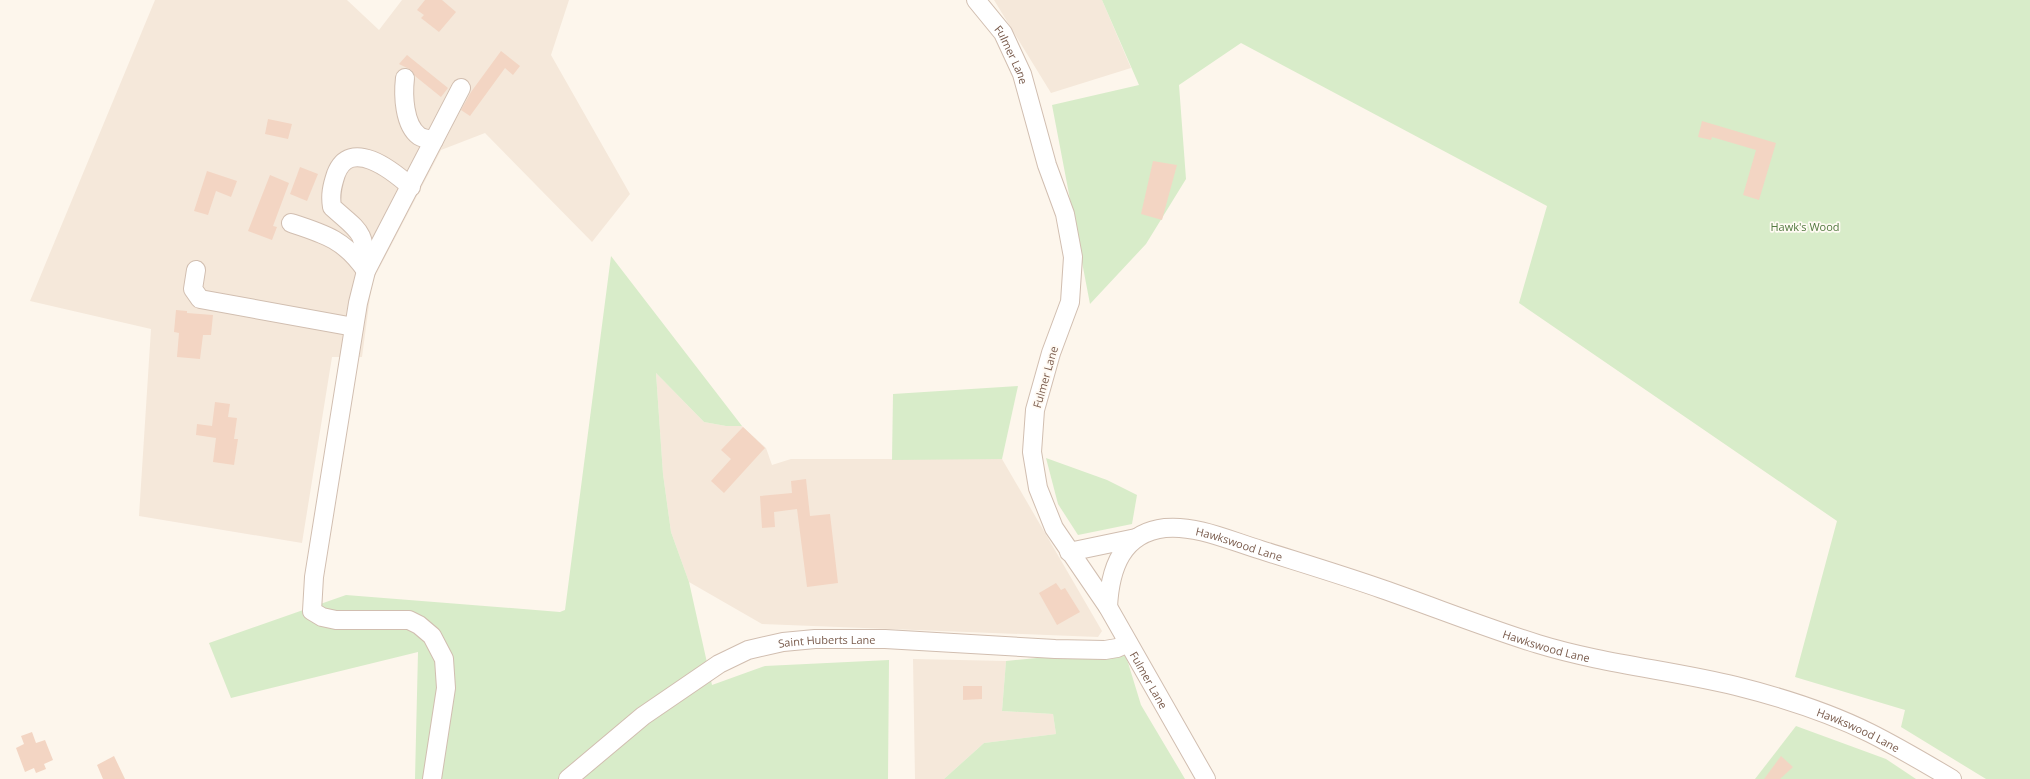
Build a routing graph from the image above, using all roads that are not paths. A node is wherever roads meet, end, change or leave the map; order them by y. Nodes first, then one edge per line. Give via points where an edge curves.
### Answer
1 (976, 0) edge
2 (405, 78) dead end
3 (461, 88) dead end
4 (434, 140) junction
5 (414, 181) junction
6 (291, 222) dead end
7 (196, 270) dead end
8 (366, 271) junction
9 (354, 327) junction
10 (1136, 538) junction
11 (1069, 552) junction
12 (1108, 607) junction
13 (1128, 643) junction
14 (432, 779) edge
15 (568, 779) edge
16 (1206, 779) edge
17 (1952, 779) edge

1 - 11 street, Fulmer Lane via 1003,33 1022,74 1047,165 1064,214 1073,257 1070,302 1051,353 1035,410 1032,452 1038,488 1054,528
2 - 4 street via 404,92 414,130 420,137
3 - 4 street
4 - 5 street
5 - 8 street
5 - 8 street via 369,159 355,156 341,164 331,191 332,207 354,224 360,233 364,241
6 - 8 street via 329,236 346,247 356,255
7 - 9 street via 193,289 200,299
8 - 9 street
9 - 14 street via 314,577 312,611 322,617 336,620 409,620 432,636 444,659 446,688
10 - 11 street, Hawkswood Lane
10 - 12 street, Hawkswood Lane via 1116,563
10 - 17 street, Hawkswood Lane via 1165,528 1210,534 1380,588 1540,644 1582,656 1738,687 1845,722 1906,752
11 - 12 street, Fulmer Lane
12 - 13 street, Fulmer Lane
13 - 15 street, Saint Huberts Lane via 1105,650 885,639 815,639 783,642 748,650 719,664 643,716
13 - 16 street, Fulmer Lane

